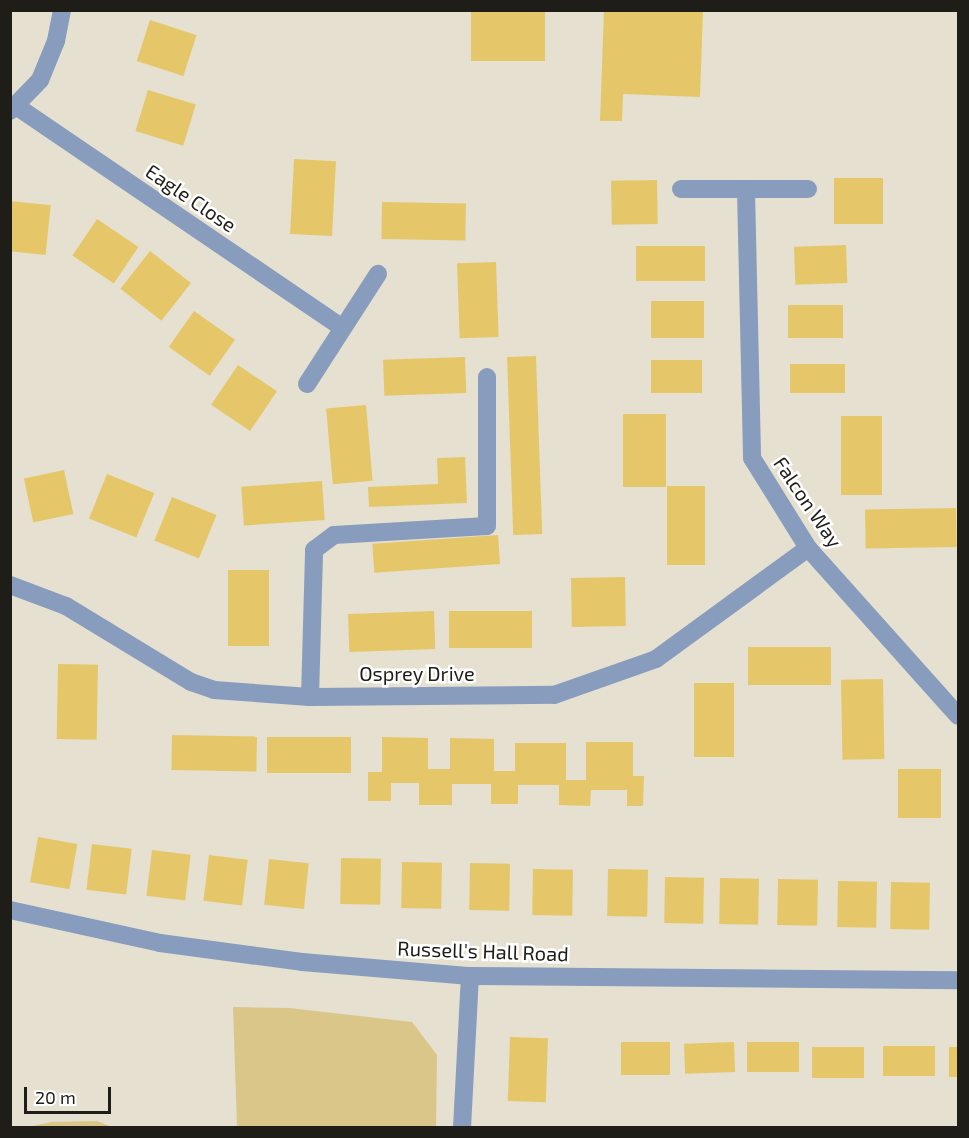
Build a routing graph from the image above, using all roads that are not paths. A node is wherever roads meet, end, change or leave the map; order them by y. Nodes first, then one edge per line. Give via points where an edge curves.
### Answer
1 (62, 10) edge
2 (13, 108) edge
3 (681, 189) dead end
4 (808, 189) dead end
5 (746, 190) junction
6 (378, 274) dead end
7 (341, 327) junction
8 (487, 377) dead end
9 (307, 384) dead end
10 (808, 548) junction
11 (10, 585) edge
12 (310, 697) junction
13 (958, 716) edge
14 (10, 910) edge
15 (470, 976) junction
16 (958, 980) edge
17 (462, 1128) edge

1 - 2 street via 56,41 40,80
2 - 7 street, Eagle Close
3 - 5 street
4 - 5 street
5 - 10 street, Falcon Way via 752,458
6 - 7 street
7 - 9 street
8 - 12 street via 487,526 334,535 314,550
10 - 12 street, Osprey Drive via 656,659 554,695
10 - 13 street, Falcon Way
11 - 12 street, Osprey Drive via 66,606 191,682 224,691
14 - 15 street, Russell's Hall Road via 160,943 302,962
15 - 16 street, Russell's Hall Road
15 - 17 street

